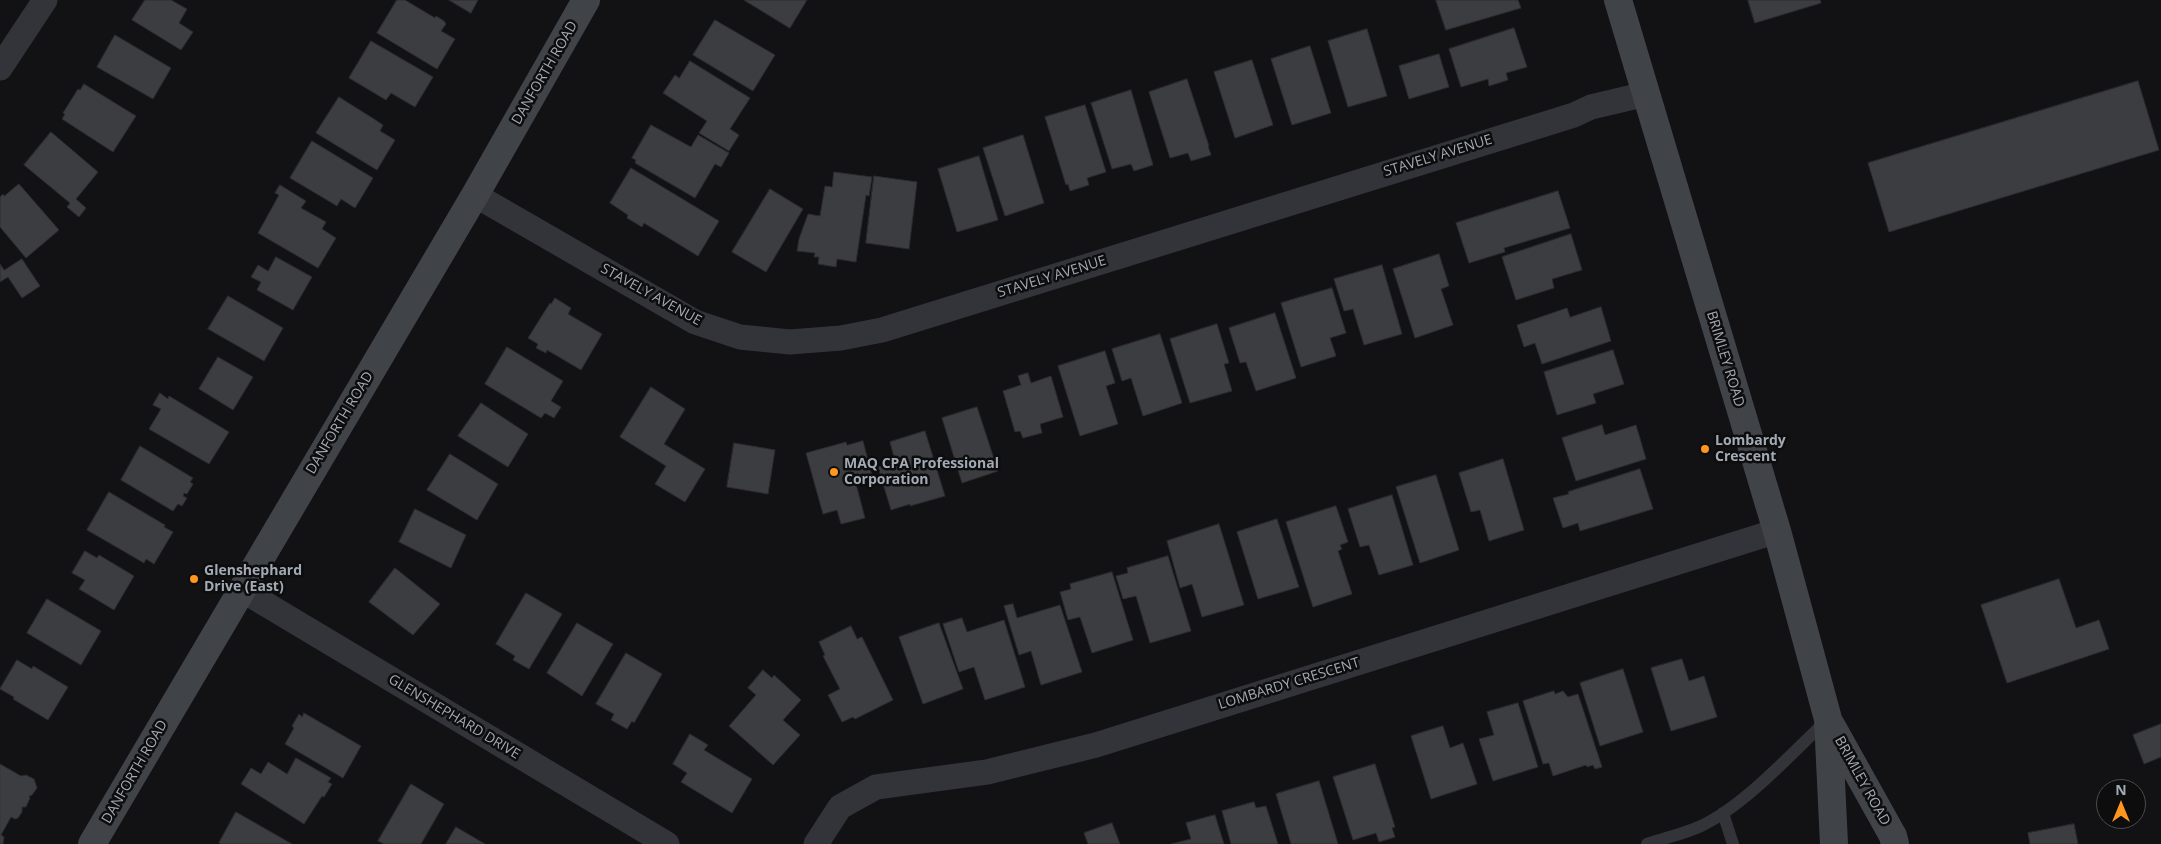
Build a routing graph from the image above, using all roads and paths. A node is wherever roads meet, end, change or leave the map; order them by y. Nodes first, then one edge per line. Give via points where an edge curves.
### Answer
1 (45, 0) edge
2 (586, 0) edge
3 (1618, 0) edge
4 (0, 68) edge
5 (1646, 94) junction
6 (475, 195) junction
7 (1777, 531) junction
8 (242, 590) junction
9 (1828, 719) junction
10 (1723, 812) junction
11 (92, 844) edge
12 (667, 844) edge
13 (816, 844) edge
14 (1646, 844) edge
15 (1733, 844) edge
16 (1834, 844) edge
17 (1895, 844) edge

1 - 4 street
2 - 6 main road, DANFORTH ROAD
3 - 5 main road, BRIMLEY ROAD
5 - 6 street, STAVELY AVENUE via 1591,107 1574,115 882,330 841,338 790,342 740,337 695,322
5 - 7 main road, BRIMLEY ROAD
6 - 8 main road, DANFORTH ROAD
7 - 9 main road, BRIMLEY ROAD
7 - 13 street, LOMBARDY CRESCENT via 1096,745 987,772 876,787 840,807
8 - 11 main road, DANFORTH ROAD
8 - 12 street, GLENSHEPHARD DRIVE
9 - 10 lane via 1742,799
9 - 16 main road, BRIMLEY ROAD
9 - 17 main road, BRIMLEY ROAD
10 - 14 lane via 1700,827
10 - 15 lane

